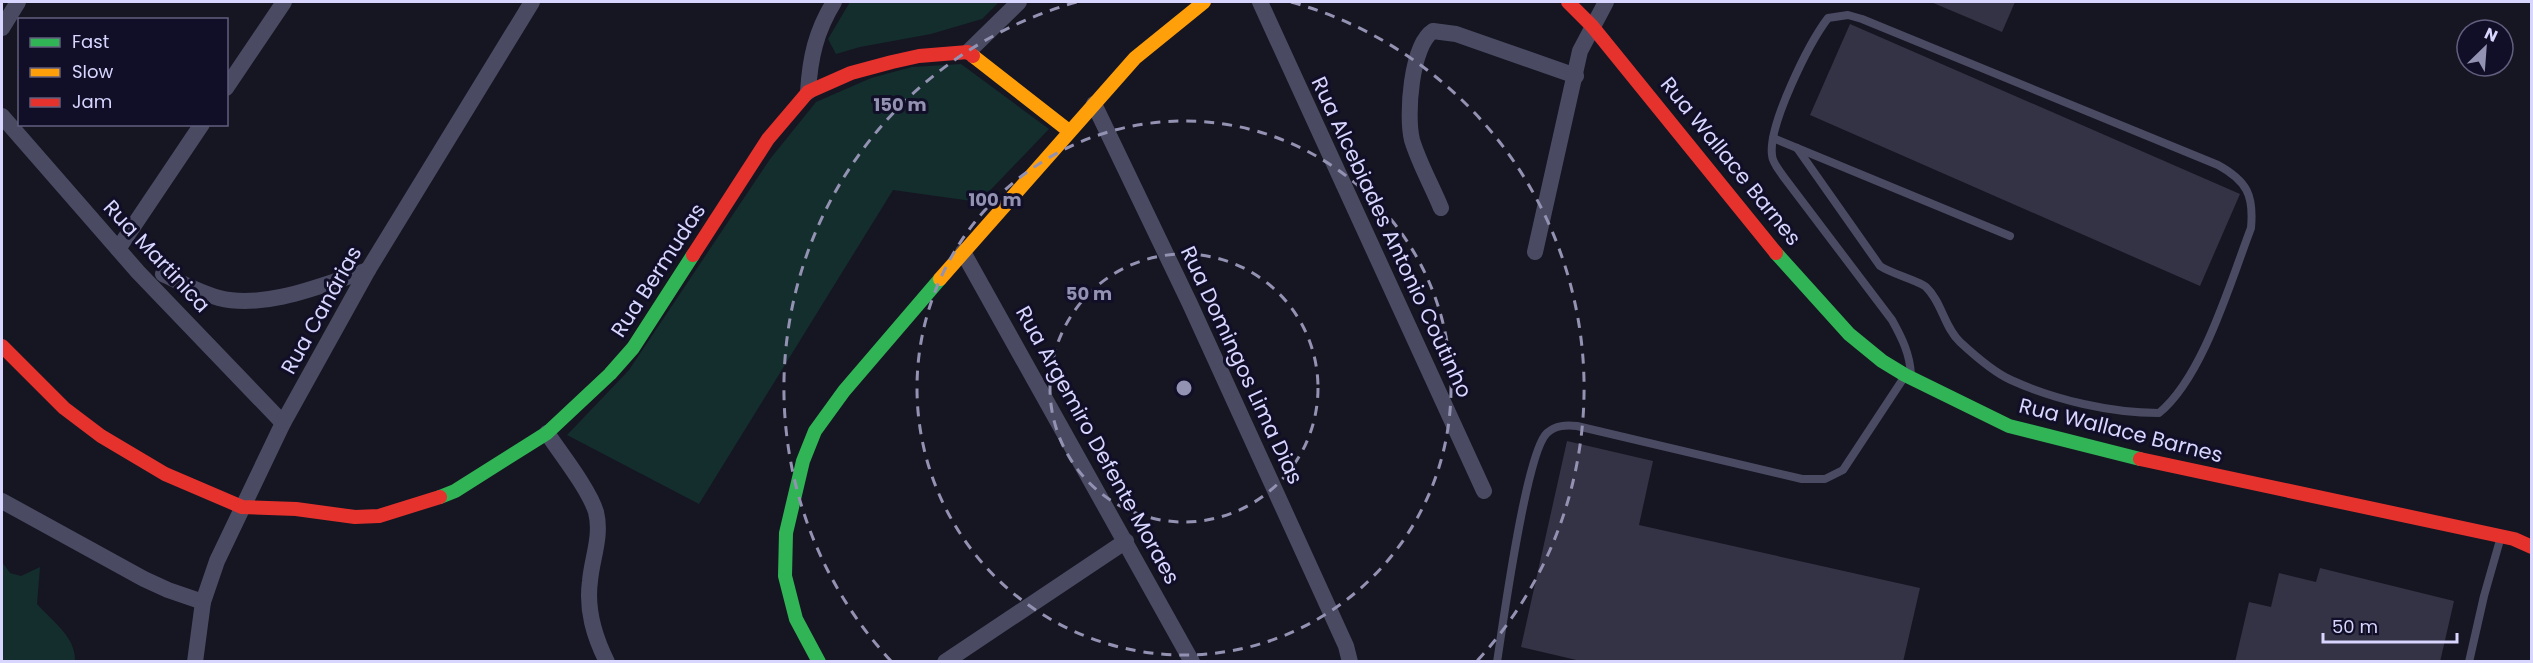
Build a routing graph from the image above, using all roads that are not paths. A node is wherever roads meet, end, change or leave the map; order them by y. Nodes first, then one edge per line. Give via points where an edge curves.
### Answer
1 (18, 2) edge
2 (284, 2) edge
3 (532, 2) edge
4 (834, 2) edge
5 (1019, 2) edge
6 (1204, 2) edge
7 (1260, 2) edge
8 (1568, 2) edge
9 (1606, 2) edge
10 (1592, 26) junction
11 (2, 28) edge
12 (968, 52) junction
13 (1576, 76) junction
14 (228, 85) edge
15 (808, 92) junction
16 (1094, 104) junction
17 (2, 116) edge
18 (201, 126) edge
19 (1069, 132) junction
20 (1773, 138) junction
21 (1797, 148) junction
22 (1441, 208) dead end
23 (2010, 236) dead end
24 (118, 249) junction
25 (963, 252) junction
26 (1535, 252) dead end
27 (368, 270) junction
28 (164, 274) dead end
29 (2, 346) edge
30 (1908, 377) junction
31 (283, 423) junction
32 (547, 433) junction
33 (1484, 491) dead end
34 (2, 501) edge
35 (242, 507) junction
36 (2532, 537) edge
37 (2508, 538) junction
38 (1126, 541) junction
39 (2532, 547) edge
40 (203, 602) junction
41 (1348, 654) edge
42 (195, 662) edge
43 (607, 662) edge
44 (819, 662) edge
45 (945, 662) edge
46 (1192, 662) edge
47 (1497, 662) edge
48 (2469, 662) edge

1 - 11 street
2 - 14 street
3 - 27 street, Rua Canárias
4 - 15 street via 824,18 810,60
5 - 12 street
6 - 16 street via 1135,58
7 - 33 street, Rua Alcebiades Antonio Coutinho
8 - 10 street, Rua Wallace Barnes
9 - 10 street
10 - 13 street via 1580,51
10 - 30 street, Rua Wallace Barnes via 1818,301 1849,334
12 - 15 street, Rua Bermudas via 892,62 852,73
12 - 19 street
13 - 22 street via 1456,34 1433,31 1423,41 1412,79 1410,119 1412,139
13 - 26 street
15 - 32 street, Rua Bermudas via 768,139 633,348
16 - 19 street
16 - 41 street, Rua Domingos Lima Dias via 1195,315
17 - 24 street, Rua Martinica
18 - 24 street
19 - 25 street
20 - 21 lane
20 - 21 lane via 1816,34 1828,18 1848,15 2218,165 2237,176 2246,187 2253,210 2252,228 2201,356 2172,402 2159,413 2140,413 2070,400 2010,380 1957,340 1924,285 1893,275 1880,266
20 - 30 lane via 1771,157 1783,176 1892,320 1905,343 1911,360
21 - 23 lane
24 - 31 street, Rua Martinica
25 - 38 street, Rua Argemiro Defente Moraes
25 - 44 street via 844,391 812,436 800,470 783,537 785,586 800,628
27 - 28 street via 277,298 245,300 221,298
27 - 31 street, Rua Canárias
29 - 35 street via 64,408 101,436 165,474
30 - 37 street, Rua Wallace Barnes via 2009,426 2073,444
30 - 47 lane via 1842,470 1825,479 1802,479 1577,426 1565,425 1547,433 1539,442 1529,479
31 - 35 street, Rua Canárias
32 - 35 street, Rua Bermudas via 455,491 379,516
32 - 43 street via 591,499 596,513 589,608
34 - 40 street via 144,579
35 - 40 street, Rua Canárias
36 - 37 street, Rua Wallace Barnes
37 - 39 street, Rua Wallace Barnes
37 - 48 lane via 2484,596
38 - 45 street
38 - 46 street, Rua Argemiro Defente Moraes
40 - 42 street, Rua Canárias

